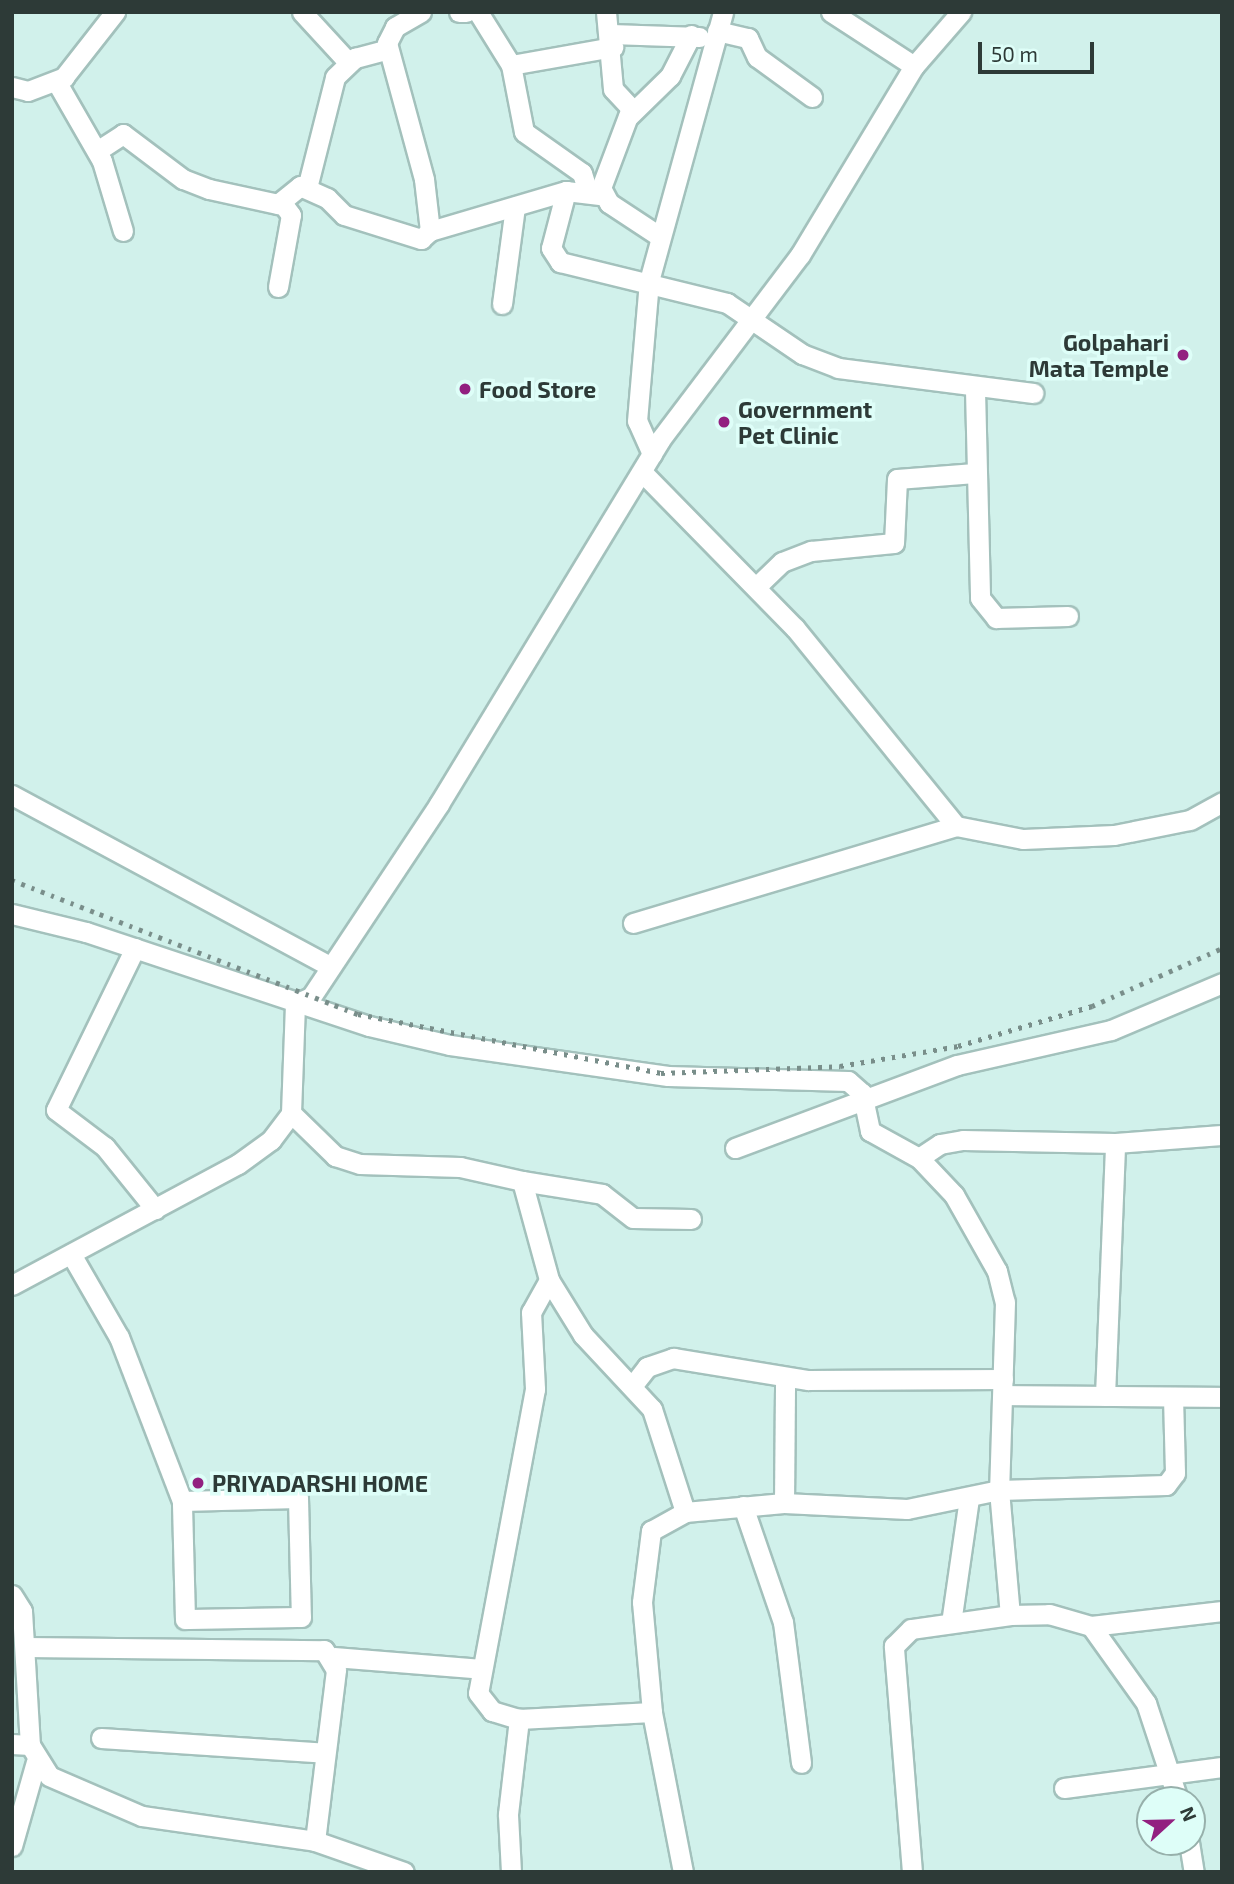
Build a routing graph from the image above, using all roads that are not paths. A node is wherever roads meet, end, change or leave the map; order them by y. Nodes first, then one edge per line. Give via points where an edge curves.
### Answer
1 (116, 12) edge
2 (302, 12) edge
3 (421, 12) edge
4 (459, 12) edge
5 (466, 12) edge
6 (478, 12) edge
7 (606, 12) edge
8 (723, 12) edge
9 (831, 12) edge
10 (961, 12) edge
11 (691, 35) junction
12 (715, 36) junction
13 (612, 41) junction
14 (388, 49) junction
15 (348, 62) junction
16 (511, 65) junction
17 (914, 66) junction
18 (56, 81) junction
19 (12, 87) edge
20 (812, 97) dead end
21 (628, 117) junction
22 (97, 151) junction
23 (307, 188) junction
24 (566, 191) junction
25 (596, 192) junction
26 (282, 203) junction
27 (514, 207) junction
28 (123, 231) dead end
29 (430, 231) junction
30 (659, 236) junction
31 (649, 281) junction
32 (278, 287) dead end
33 (502, 304) dead end
34 (754, 316) junction
35 (975, 390) junction
36 (1033, 393) dead end
37 (652, 454) junction
38 (642, 472) junction
39 (975, 473) junction
40 (756, 587) junction
41 (1068, 617) dead end
42 (12, 795) edge
43 (1222, 802) edge
44 (956, 825) junction
45 (12, 914) edge
46 (633, 923) dead end
47 (135, 948) junction
48 (331, 967) junction
49 (1222, 983) edge
50 (295, 1004) junction
51 (863, 1104) junction
52 (291, 1113) junction
53 (1222, 1135) edge
54 (1115, 1143) junction
55 (736, 1148) dead end
56 (919, 1158) junction
57 (522, 1181) junction
58 (155, 1209) junction
59 (691, 1219) dead end
60 (71, 1254) junction
61 (549, 1280) junction
62 (12, 1284) edge
63 (785, 1378) junction
64 (633, 1385) junction
65 (1004, 1387) junction
66 (1105, 1396) junction
67 (1173, 1396) junction
68 (1222, 1397) edge
69 (999, 1490) junction
70 (969, 1498) junction
71 (182, 1501) junction
72 (784, 1503) junction
73 (743, 1506) junction
74 (685, 1513) junction
75 (12, 1595) edge
76 (1222, 1611) edge
77 (1010, 1615) junction
78 (951, 1623) junction
79 (1091, 1626) junction
80 (25, 1647) junction
81 (334, 1657) junction
82 (482, 1669) junction
83 (652, 1712) junction
84 (519, 1719) junction
85 (101, 1738) dead end
86 (26, 1750) edge
87 (324, 1753) junction
88 (801, 1763) dead end
89 (1222, 1767) edge
90 (1171, 1775) junction
91 (1174, 1786) edge
92 (1064, 1788) dead end
93 (315, 1841) junction
94 (12, 1846) edge
95 (404, 1872) edge
96 (511, 1872) edge
97 (683, 1872) edge
98 (912, 1872) edge

1 - 18 street
2 - 15 street
3 - 14 street via 388,34
4 - 5 street
6 - 16 street
7 - 13 street
8 - 12 street
9 - 17 street
10 - 17 street
11 - 12 street
11 - 13 street
11 - 21 street via 670,76
12 - 20 street via 748,38 757,57
12 - 30 street
13 - 16 street
13 - 21 street via 613,89 629,101
14 - 15 street
14 - 29 street via 424,179
15 - 23 street via 335,77
16 - 25 street via 524,132 582,173
17 - 34 street via 800,255
18 - 19 street via 28,91
18 - 22 street
21 - 25 street
22 - 26 street via 123,134 183,179
22 - 28 street
23 - 26 street via 293,186
23 - 29 street via 344,215 390,233 421,239
24 - 25 street
24 - 27 street
24 - 31 street via 551,248 555,259
25 - 30 street
26 - 32 street via 291,215
27 - 29 street
27 - 33 street
30 - 31 street
31 - 34 street
31 - 37 street via 637,421
34 - 35 street via 802,354 838,368
34 - 37 street
35 - 36 street
35 - 39 street
37 - 38 street
38 - 40 street
38 - 48 street
39 - 40 street via 897,480 894,543 811,551 782,562
39 - 41 street via 977,572 987,612 1009,619
40 - 44 street via 852,692
42 - 48 street
43 - 44 street via 1190,820 1114,835 1023,839
44 - 46 street
45 - 47 street
47 - 50 street
47 - 58 street via 55,1110 105,1147
48 - 50 street via 311,997
49 - 51 street via 1111,1030 957,1065
50 - 51 street via 450,1045 545,1061 668,1076 848,1081 857,1085
50 - 52 street
51 - 55 street
51 - 56 street via 880,1140
52 - 57 street via 326,1149 360,1164 460,1167
52 - 58 street via 271,1140 238,1164
53 - 54 street
54 - 56 street via 963,1140 940,1143
54 - 66 street
56 - 65 street via 954,1195 997,1271 1005,1302
57 - 59 street via 602,1194 633,1218
57 - 61 street
58 - 60 street
60 - 62 street
60 - 71 street via 119,1337
61 - 64 street via 583,1335
61 - 82 street via 531,1312 535,1389
63 - 64 street via 673,1358 647,1367
63 - 65 street
63 - 72 street
64 - 74 street via 652,1409
65 - 66 street
65 - 69 street
66 - 67 street
67 - 68 street
67 - 69 street via 1175,1473 1166,1485
69 - 70 street
69 - 77 street
70 - 72 street via 907,1509
70 - 78 street
71 - 71 street via 299,1498 301,1617 185,1619
72 - 73 street
73 - 74 street
73 - 88 street via 783,1622
74 - 83 street via 662,1521 646,1545 642,1602
75 - 80 street via 22,1611
76 - 79 street
77 - 78 street
77 - 79 street via 1049,1614
78 - 98 street via 911,1629 894,1646
79 - 90 street via 1146,1703
80 - 81 street via 324,1650
80 - 86 street
81 - 82 street
81 - 87 street
82 - 84 street via 482,1704
83 - 84 street
83 - 97 street
84 - 96 street via 508,1814
85 - 87 street
86 - 93 street via 49,1776 142,1816
86 - 94 street
87 - 93 street
89 - 90 street
90 - 91 street
90 - 92 street
93 - 95 street

